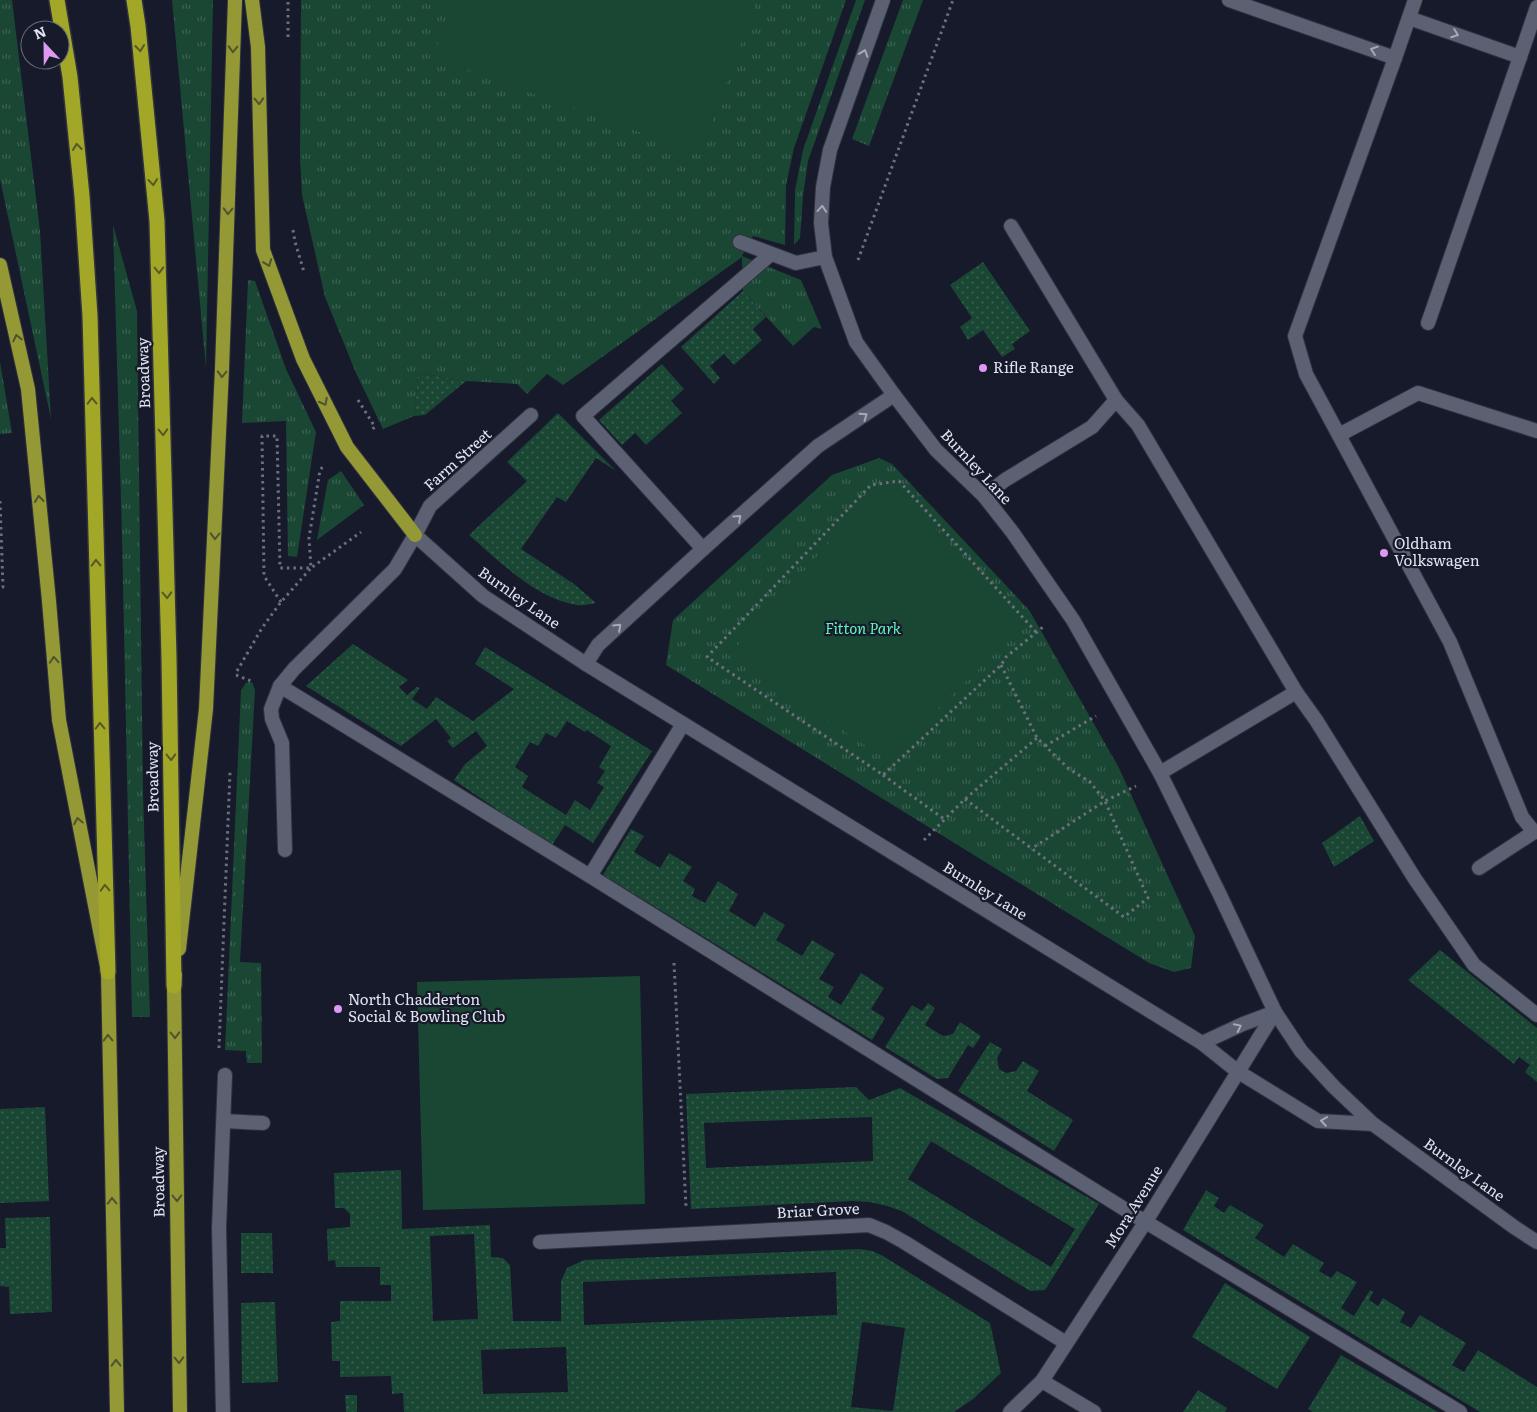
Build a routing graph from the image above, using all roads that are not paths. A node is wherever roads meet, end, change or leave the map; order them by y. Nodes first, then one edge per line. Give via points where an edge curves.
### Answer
1 (57, 0) edge
2 (134, 0) edge
3 (235, 0) edge
4 (252, 0) edge
5 (883, 0) edge
6 (1229, 0) edge
7 (1415, 0) edge
8 (1537, 7) edge
9 (1409, 18) junction
10 (1520, 57) junction
11 (1395, 58) junction
12 (1011, 226) dead end
13 (740, 242) dead end
14 (771, 254) junction
15 (825, 258) junction
16 (0, 265) edge
17 (1428, 323) dead end
18 (894, 396) junction
19 (1116, 400) junction
20 (531, 415) dead end
21 (1537, 431) edge
22 (1339, 435) junction
23 (984, 496) junction
24 (415, 535) junction
25 (703, 549) junction
26 (586, 664) junction
27 (280, 686) junction
28 (1296, 692) junction
29 (683, 724) junction
30 (1160, 773) junction
31 (1536, 832) edge
32 (285, 850) dead end
33 (1479, 868) dead end
34 (590, 876) junction
35 (108, 972) junction
36 (174, 986) junction
37 (1275, 1012) junction
38 (1537, 1014) edge
39 (1202, 1043) junction
40 (1238, 1071) junction
41 (225, 1076) road end
42 (224, 1121) junction
43 (263, 1123) dead end
44 (1373, 1124) junction
45 (1146, 1221) junction
46 (540, 1242) dead end
47 (1537, 1242) edge
48 (1066, 1343) junction
49 (1042, 1381) junction
50 (117, 1412) edge
51 (180, 1412) edge
52 (224, 1412) edge
53 (1010, 1412) edge
54 (1094, 1412) edge
55 (1460, 1412) edge

35 -> 1 highway via 90,316 70,77
2 -> 36 highway, Broadway via 157,221
3 -> 36 highway via 206,709
4 -> 24 highway via 258,48 263,250 303,358 347,447
15 -> 5 street, Burnley Lane via 821,223 830,150
11 -> 6 street
7 - 9 street
8 - 10 street
9 -> 10 street
9 - 11 street
10 - 17 street
11 - 22 street via 1295,336 1306,374
12 - 19 street
13 - 14 street
14 - 15 street via 796,263
14 - 25 street via 582,416
15 - 18 street, Burnley Lane via 856,342
35 -> 16 highway via 58,720 50,600 28,389
18 - 23 street, Burnley Lane via 936,450
25 -> 18 street via 818,446
19 - 23 street via 1092,427
19 - 28 street via 1138,425
20 - 24 street, Farm Street via 430,506
21 - 22 street via 1418,393
22 - 31 street via 1450,642 1522,817
23 - 30 street, Burnley Lane via 1072,620
24 - 26 street, Burnley Lane via 483,596
24 - 27 street, Farm Street via 395,568
26 -> 25 street via 598,645
26 - 29 street, Burnley Lane
27 - 32 street, Farm Street via 271,709 282,743
27 - 34 street
28 - 30 street
28 - 38 street via 1474,965
29 - 34 street
29 - 39 street, Burnley Lane
30 - 37 street, Burnley Lane
31 - 33 street
34 - 45 street
50 -> 35 highway
36 -> 51 highway, Broadway
39 -> 37 street
37 - 40 street, Mora Avenue
37 - 44 street, Burnley Lane via 1301,1051
39 - 40 street, Burnley Lane
44 -> 40 street, Burnley Lane via 1318,1121
40 - 45 street, Mora Avenue
41 - 42 street
42 - 43 street
42 - 52 street via 219,1228
44 - 47 street, Burnley Lane
45 - 48 street, Mora Avenue
45 - 55 street
46 - 48 street, Briar Grove via 868,1225 904,1242
48 - 49 street, Mora Avenue
49 - 53 street, Mora Avenue
49 - 54 street

